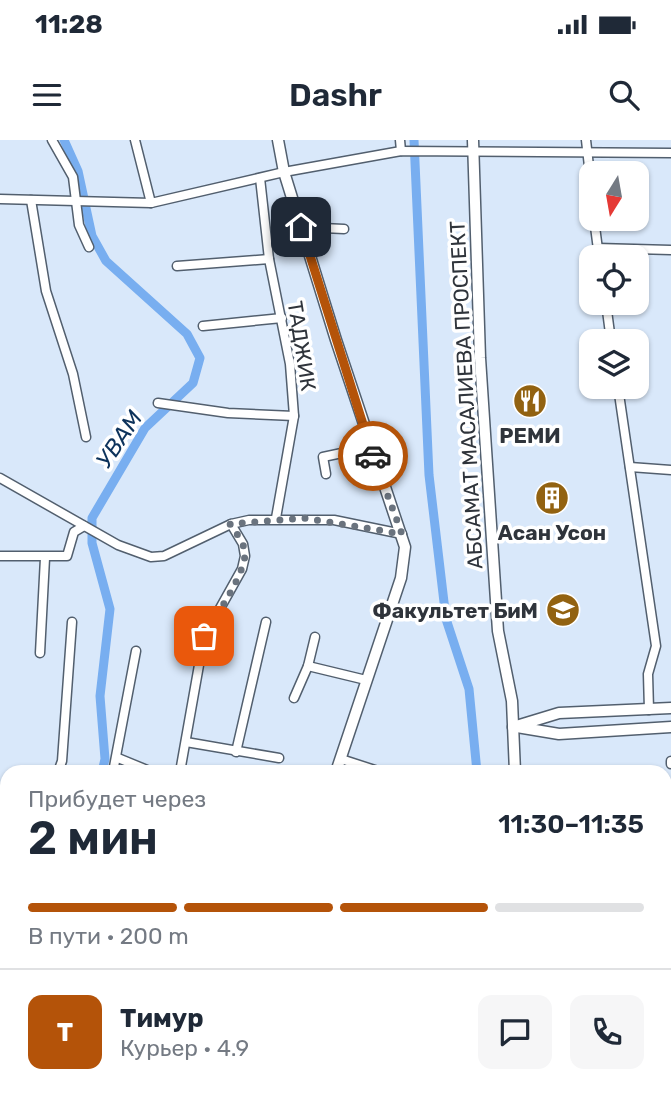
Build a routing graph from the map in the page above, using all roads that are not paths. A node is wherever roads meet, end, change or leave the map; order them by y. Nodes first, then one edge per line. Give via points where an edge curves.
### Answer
1 (52, 140) edge
2 (135, 140) edge
3 (278, 140) edge
4 (400, 140) edge
5 (586, 140) edge
6 (473, 145) edge
7 (403, 151) junction
8 (587, 153) junction
9 (671, 153) edge
10 (588, 161) edge
11 (285, 172) junction
12 (260, 178) junction
13 (0, 199) edge
14 (31, 200) junction
15 (76, 200) junction
16 (151, 203) junction
17 (301, 227) junction
18 (344, 229) dead end
19 (89, 247) dead end
20 (671, 250) edge
21 (649, 251) edge
22 (269, 259) junction
23 (177, 266) dead end
24 (282, 318) junction
25 (203, 326) dead end
26 (620, 399) edge
27 (162, 403) dead end
28 (294, 415) junction
29 (86, 436) dead end
30 (370, 447) junction
31 (629, 467) junction
32 (671, 470) edge
33 (326, 474) dead end
34 (0, 478) edge
35 (276, 518) junction
36 (230, 524) junction
37 (84, 526) junction
38 (402, 534) junction
39 (0, 556) edge
40 (46, 558) junction
41 (72, 622) dead end
42 (266, 622) dead end
43 (315, 637) dead end
44 (136, 651) dead end
45 (40, 653) dead end
46 (308, 666) junction
47 (366, 680) junction
48 (294, 698) dead end
49 (671, 708) edge
50 (649, 710) junction
51 (513, 727) junction
52 (671, 727) edge
53 (186, 742) junction
54 (236, 752) junction
55 (118, 758) junction
56 (279, 758) dead end
57 (341, 759) junction
58 (61, 765) edge
59 (116, 765) edge
60 (135, 765) edge
61 (181, 765) edge
62 (339, 765) edge
63 (359, 765) edge
64 (515, 765) edge

1 - 15 street via 73,177
2 - 16 street
3 - 11 main road
4 - 7 street
5 - 8 street
6 - 7 street
6 - 8 street
6 - 51 main road, АБСАМАТ МАСАЛИЕВА ПРОСПЕКТ via 498,631
7 - 11 street
8 - 9 street
8 - 10 street
11 - 12 street
11 - 17 main road
12 - 16 street
12 - 22 street, ТАДЖИК
13 - 14 street
14 - 15 street
14 - 29 street via 46,291 73,374
15 - 16 street
15 - 19 street via 79,225
17 - 18 street
17 - 30 main road
20 - 21 street
22 - 23 street
22 - 24 street, ТАДЖИК
24 - 25 street
24 - 28 street, ТАДЖИК
26 - 31 street
27 - 28 street
28 - 35 street, ТАДЖИК
30 - 33 street via 323,457
30 - 38 main road
31 - 32 street
31 - 50 street via 656,646 648,674
34 - 37 street
35 - 36 street
35 - 38 street via 334,520
36 - 37 street via 164,556 150,557
36 - 53 street via 245,556 204,636
37 - 40 street via 74,531 66,556
38 - 47 main road via 405,563
39 - 40 street
40 - 45 street
41 - 58 street
42 - 54 street
43 - 46 street
44 - 55 street
46 - 47 street
46 - 48 street
47 - 57 main road
49 - 50 main road
50 - 51 main road via 559,713
51 - 52 main road via 559,734
51 - 64 main road, АБСАМАТ МАСАЛИЕВА ПРОСПЕКТ
53 - 54 street
53 - 61 street
54 - 56 street
55 - 59 street
55 - 60 street
57 - 62 main road
57 - 63 street

